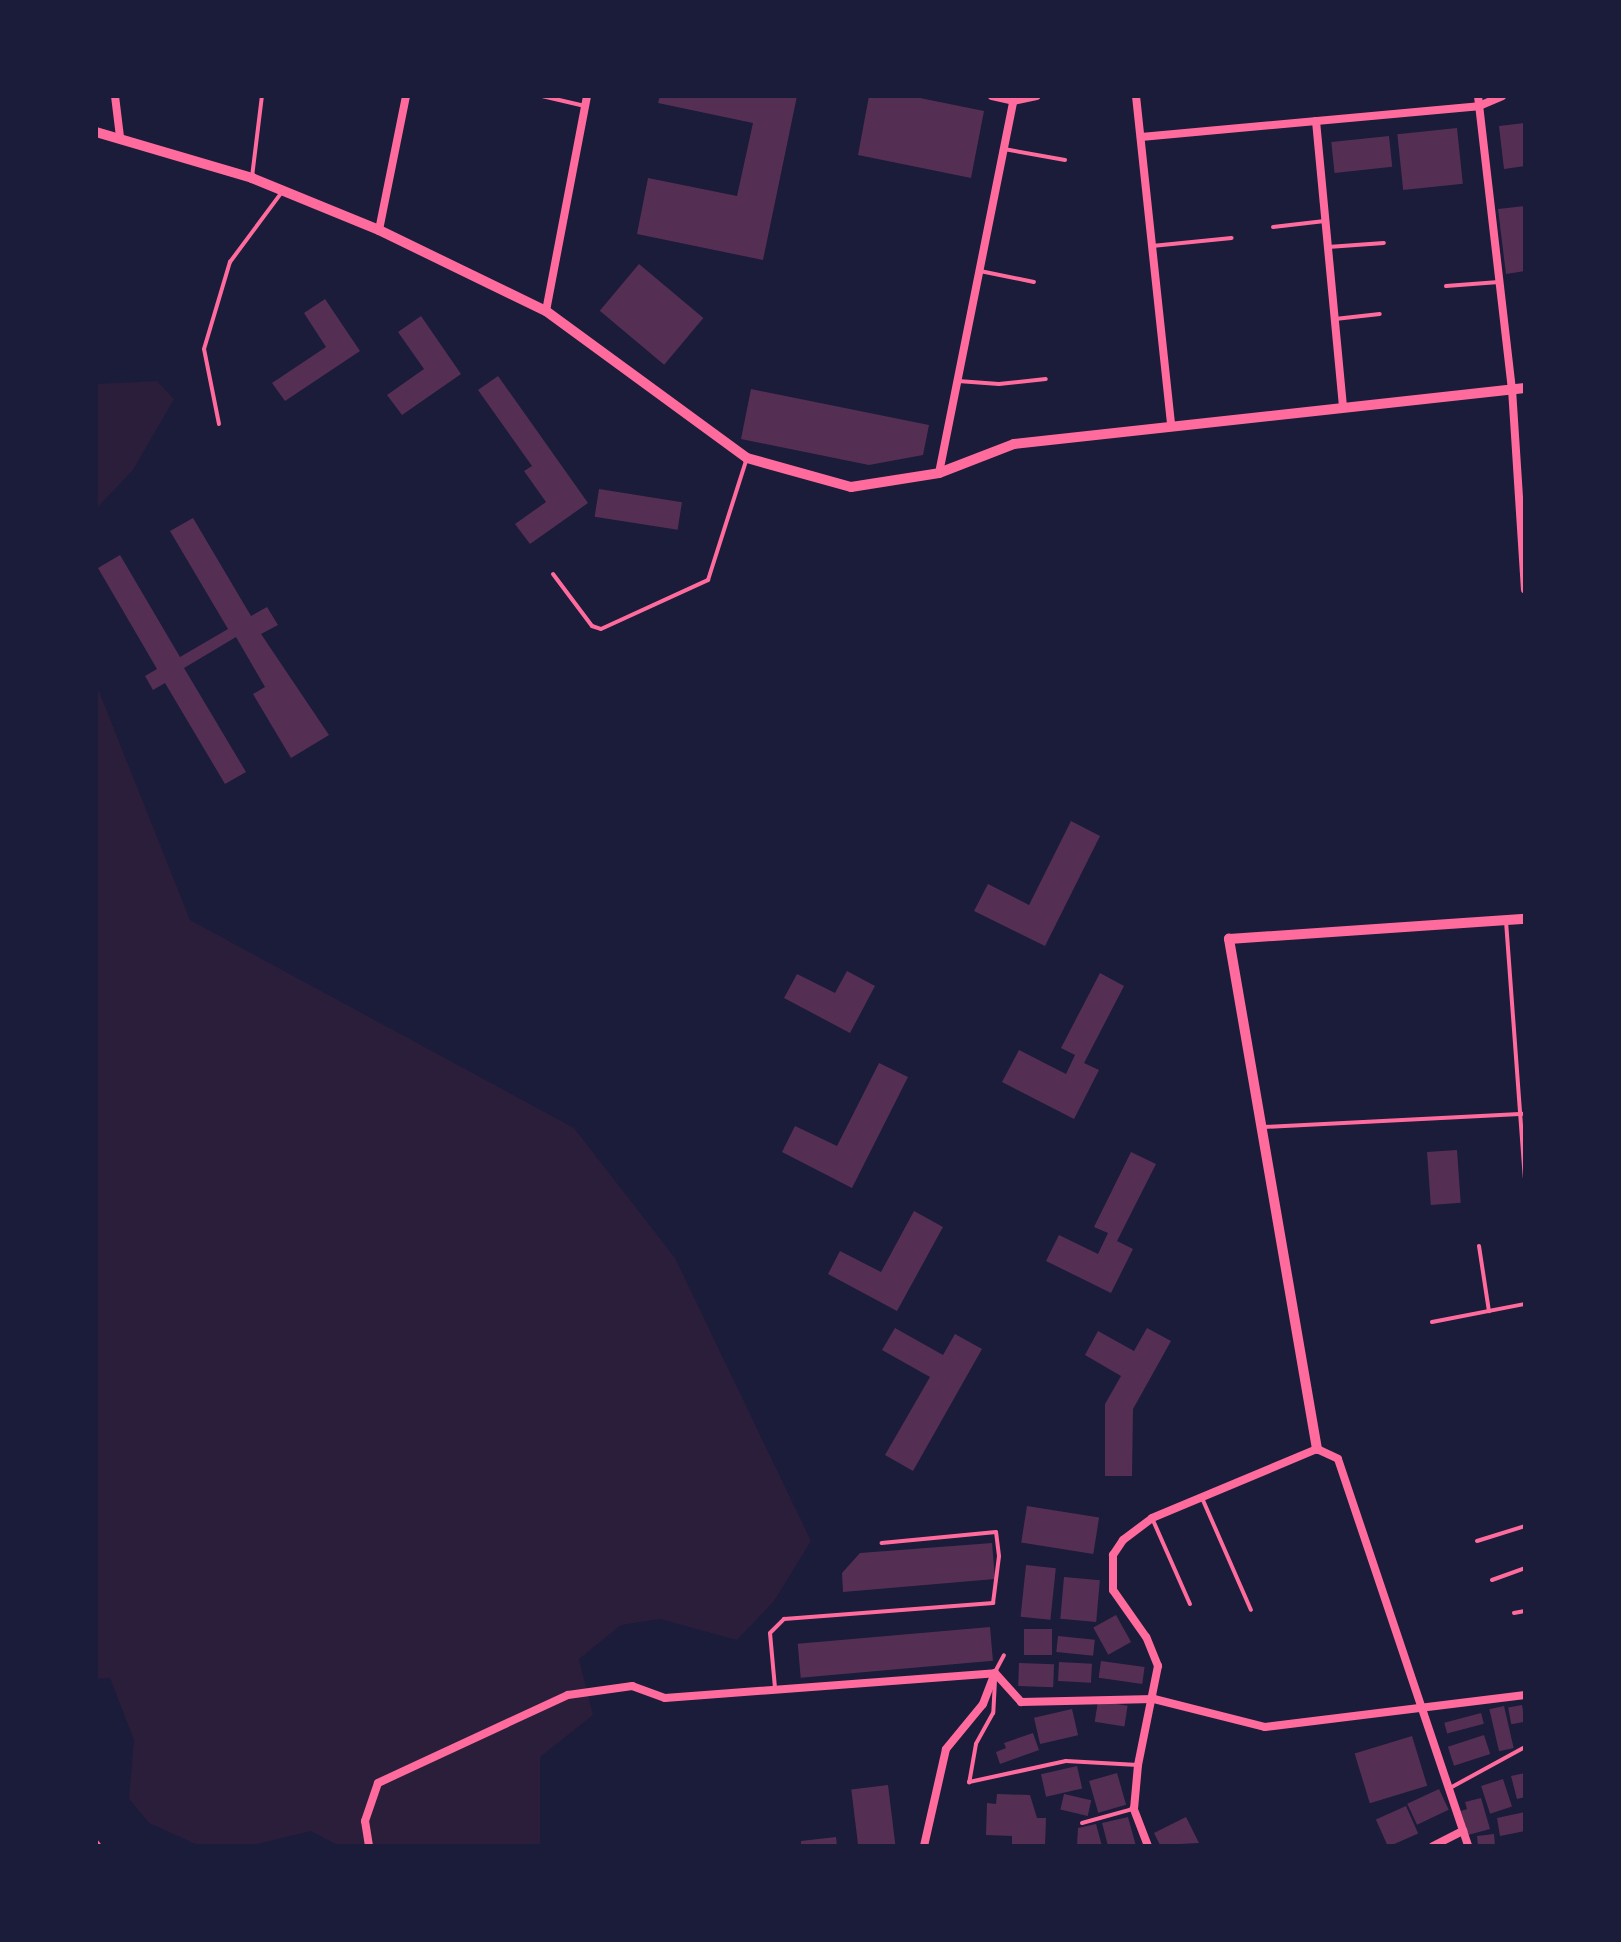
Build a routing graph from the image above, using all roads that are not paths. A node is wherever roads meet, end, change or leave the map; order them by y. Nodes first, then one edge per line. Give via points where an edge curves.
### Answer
1 (115, 96) edge
2 (262, 96) edge
3 (406, 96) edge
4 (542, 96) edge
5 (587, 96) edge
6 (992, 96) edge
7 (1036, 96) edge
8 (1136, 96) edge
9 (1502, 96) edge
10 (1013, 99) edge
11 (1478, 101) edge
12 (585, 106) junction
13 (1316, 121) junction
14 (96, 132) edge
15 (120, 137) junction
16 (1141, 137) junction
17 (1004, 149) junction
18 (1065, 160) dead end
19 (252, 178) junction
20 (284, 190) junction
21 (1325, 221) junction
22 (1273, 227) dead end
23 (379, 230) junction
24 (1232, 238) dead end
25 (1384, 243) dead end
26 (1152, 246) junction
27 (1328, 247) junction
28 (978, 271) junction
29 (1034, 282) dead end
30 (1499, 282) junction
31 (1446, 286) dead end
32 (546, 311) junction
33 (1380, 314) dead end
34 (1335, 319) junction
35 (1046, 379) dead end
36 (955, 381) junction
37 (1525, 388) edge
38 (1512, 389) junction
39 (1343, 407) junction
40 (219, 424) dead end
41 (1171, 426) junction
42 (747, 458) junction
43 (939, 473) junction
44 (553, 574) dead end
45 (1525, 590) edge
46 (1525, 919) edge
47 (1506, 921) junction
48 (1524, 1114) edge
49 (1262, 1127) junction
50 (1525, 1177) edge
51 (1479, 1246) dead end
52 (1525, 1304) edge
53 (1489, 1311) junction
54 (1432, 1322) dead end
55 (1317, 1449) junction
56 (1202, 1498) junction
57 (1152, 1518) junction
58 (1525, 1526) edge
59 (1477, 1541) dead end
60 (882, 1543) dead end
61 (1525, 1568) edge
62 (1492, 1580) dead end
63 (1190, 1604) dead end
64 (1251, 1610) dead end
65 (1525, 1611) edge
66 (1514, 1613) dead end
67 (1004, 1655) dead end
68 (995, 1673) junction
69 (776, 1691) junction
70 (1525, 1695) edge
71 (1154, 1699) junction
72 (1425, 1707) junction
73 (1525, 1747) edge
74 (1138, 1765) junction
75 (1450, 1788) junction
76 (1134, 1809) junction
77 (1082, 1823) dead end
78 (1463, 1831) junction
79 (96, 1841) edge
80 (100, 1846) edge
81 (369, 1846) edge
82 (924, 1846) edge
83 (1148, 1846) edge
84 (1433, 1846) edge
85 (1468, 1846) edge

1 - 15 street
2 - 19 lane
3 - 23 street
4 - 12 lane
5 - 12 street
6 - 10 street
7 - 10 street
8 - 16 street
9 - 11 street
10 - 17 street
11 - 13 street
11 - 30 street
12 - 32 street
13 - 16 street
13 - 21 street
14 - 15 street
15 - 19 street
16 - 26 street
17 - 18 lane
17 - 28 street
19 - 20 street
20 - 23 street
20 - 40 lane via 230,262 204,349
21 - 22 lane
21 - 27 street
23 - 32 street
24 - 26 lane
25 - 27 lane
26 - 41 street
27 - 34 street
28 - 29 lane
28 - 36 street
30 - 31 lane
30 - 38 street
32 - 42 street
33 - 34 lane
34 - 39 street
35 - 36 lane
36 - 43 street
37 - 38 street
38 - 39 street
38 - 45 street
39 - 41 street
41 - 43 street via 1014,444
42 - 43 street via 851,487
42 - 44 lane via 708,580 601,629 592,626
46 - 47 street
47 - 48 lane
47 - 49 street via 1229,939
48 - 49 lane
48 - 50 lane
49 - 55 street
51 - 53 lane
52 - 53 lane
53 - 54 lane
55 - 56 street
55 - 72 street via 1338,1459
56 - 57 street
56 - 64 lane
57 - 63 lane
57 - 71 street via 1113,1555 1113,1590 1146,1637 1158,1666
58 - 59 lane
60 - 69 lane via 996,1532 999,1556 993,1603 784,1619 770,1633
61 - 62 lane
65 - 66 lane
67 - 68 lane
68 - 69 street
68 - 71 street via 1021,1702
68 - 74 lane via 993,1713 976,1744 969,1782 1066,1761
68 - 82 street via 983,1704 946,1749
69 - 81 street via 665,1698 632,1686 568,1695 378,1783 365,1821
70 - 72 street
71 - 72 street via 1265,1727
71 - 74 street
72 - 75 street
73 - 75 lane
74 - 76 street
75 - 78 street
76 - 77 lane
76 - 83 street
78 - 84 street
78 - 85 street
79 - 80 lane

